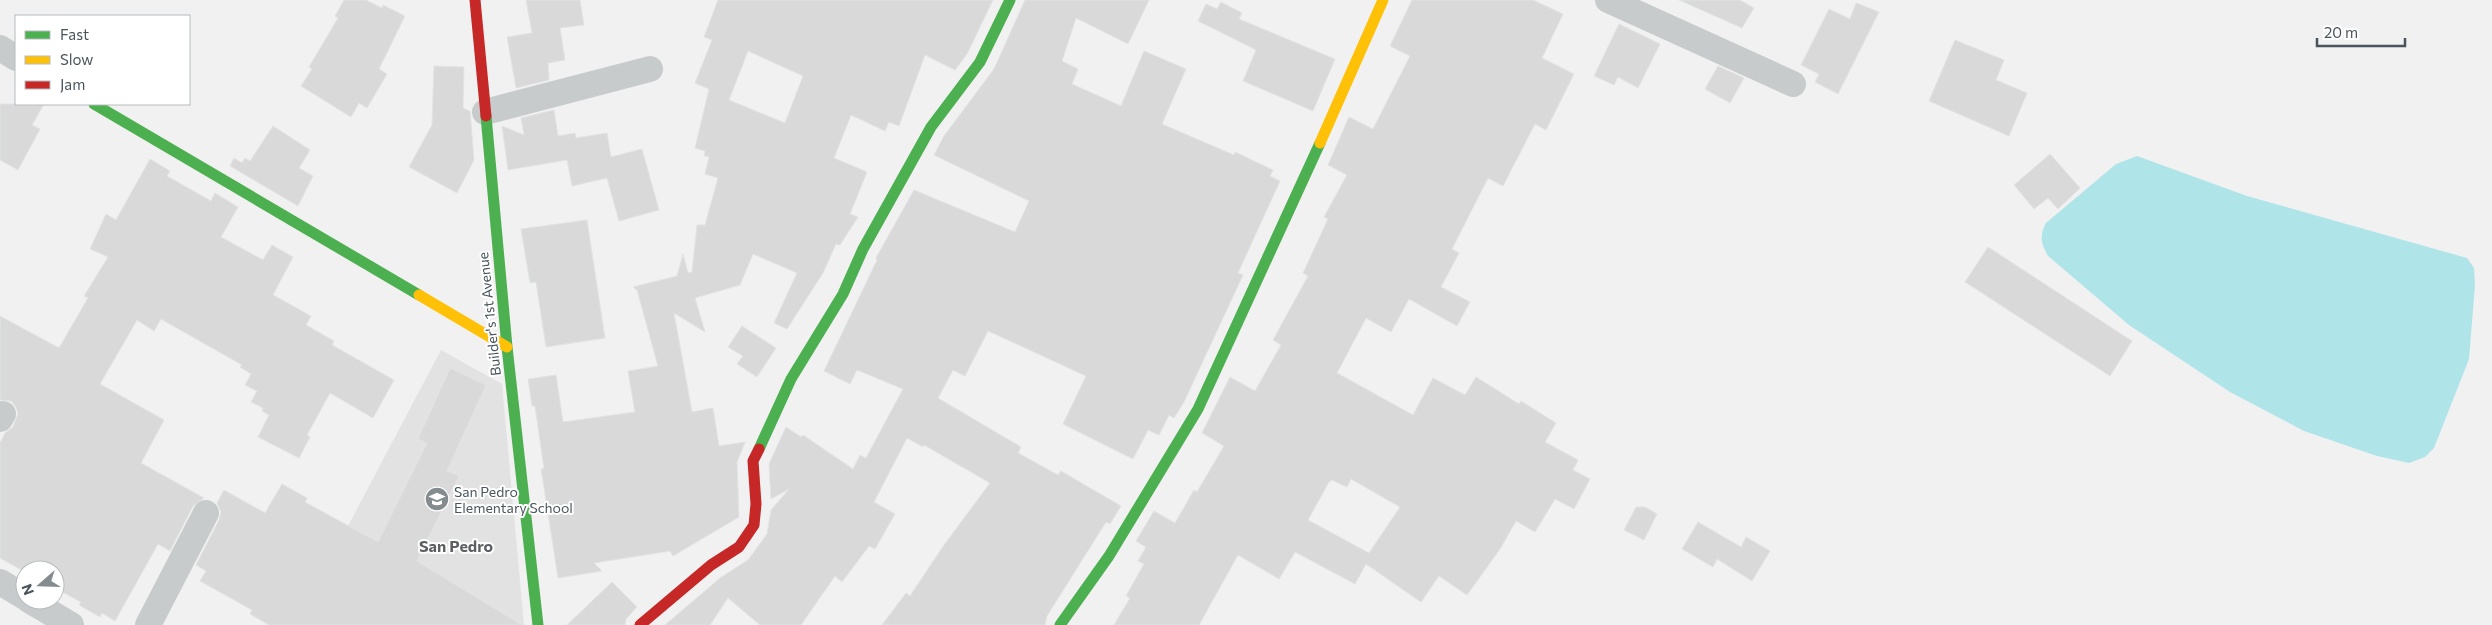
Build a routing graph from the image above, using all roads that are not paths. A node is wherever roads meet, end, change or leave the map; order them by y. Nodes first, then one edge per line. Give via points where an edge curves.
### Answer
1 (475, 0) edge
2 (1010, 0) edge
3 (1383, 0) edge
4 (1608, 0) edge
5 (0, 48) edge
6 (15, 57) edge
7 (650, 69) dead end
8 (1793, 84) dead end
9 (96, 105) edge
10 (485, 112) junction
11 (507, 347) junction
12 (206, 513) dead end
13 (0, 582) edge
14 (15, 592) edge
15 (46, 610) edge
16 (71, 625) edge
17 (148, 625) edge
18 (538, 625) edge
19 (640, 625) edge
20 (1060, 625) edge

1 - 10 street, Builder's 1st Avenue
2 - 19 street via 980,62 931,127 843,294 791,379 753,461 754,525 738,547 711,565
3 - 20 street via 1287,219 1198,409 1109,556
4 - 8 street
5 - 6 street
7 - 10 street
9 - 11 street
10 - 11 street, Builder's 1st Avenue
11 - 18 street, Builder's 1st Avenue
12 - 17 street
13 - 14 street
15 - 16 street

